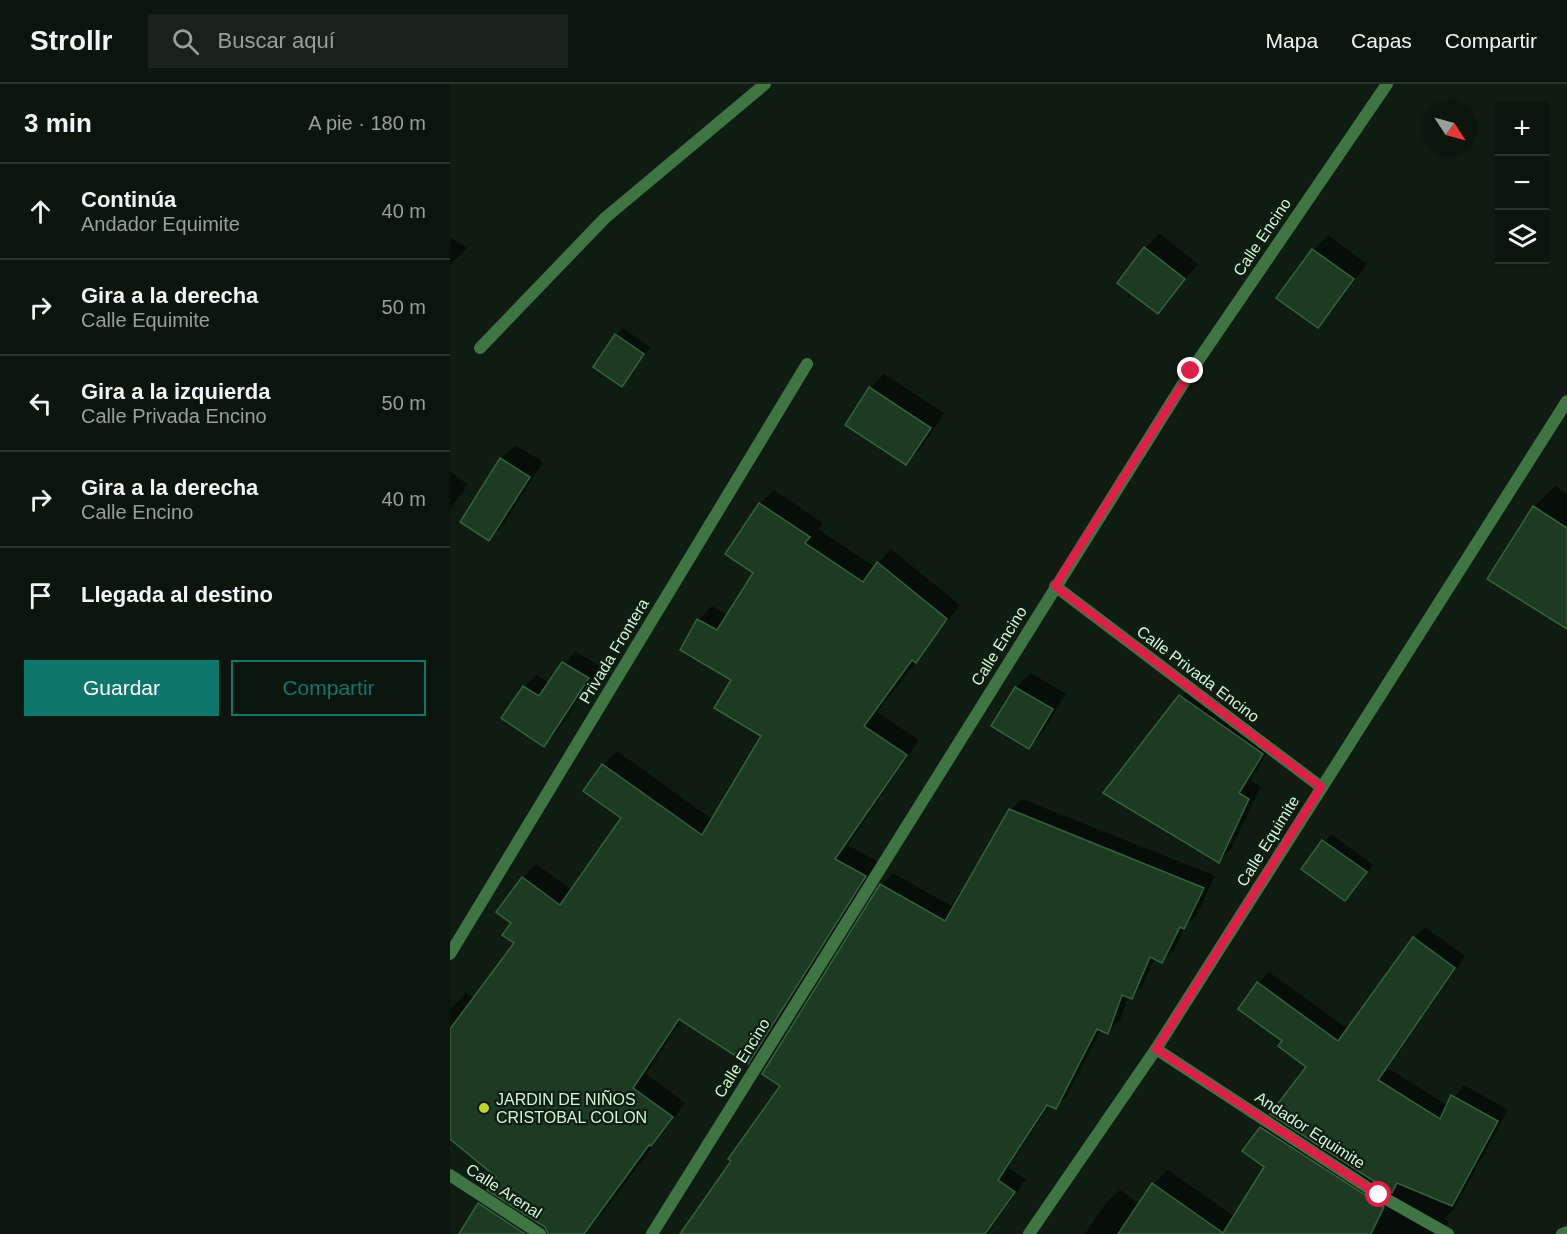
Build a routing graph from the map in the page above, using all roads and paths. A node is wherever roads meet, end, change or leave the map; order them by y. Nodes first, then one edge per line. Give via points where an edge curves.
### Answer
1 (765, 84) edge
2 (1387, 84) edge
3 (480, 348) dead end
4 (807, 364) dead end
5 (1567, 401) edge
6 (1055, 586) junction
7 (1321, 787) junction
8 (450, 954) edge
9 (1156, 1049) junction
10 (450, 1175) edge
11 (1567, 1232) edge
12 (540, 1234) edge
13 (652, 1234) edge
14 (1029, 1234) edge
15 (1449, 1234) edge
16 (1562, 1234) edge

1 - 3 street via 605,218
2 - 6 street, Calle Encino via 1191,371
4 - 8 street, Privada Frontera
5 - 7 street, Calle Equimite
6 - 7 street, Calle Privada Encino
6 - 13 street, Calle Encino
7 - 9 street, Calle Equimite
9 - 14 street, Calle Equimite
9 - 15 street, Andador Equimite via 1379,1195
10 - 12 street, Calle Arenal
11 - 16 street

